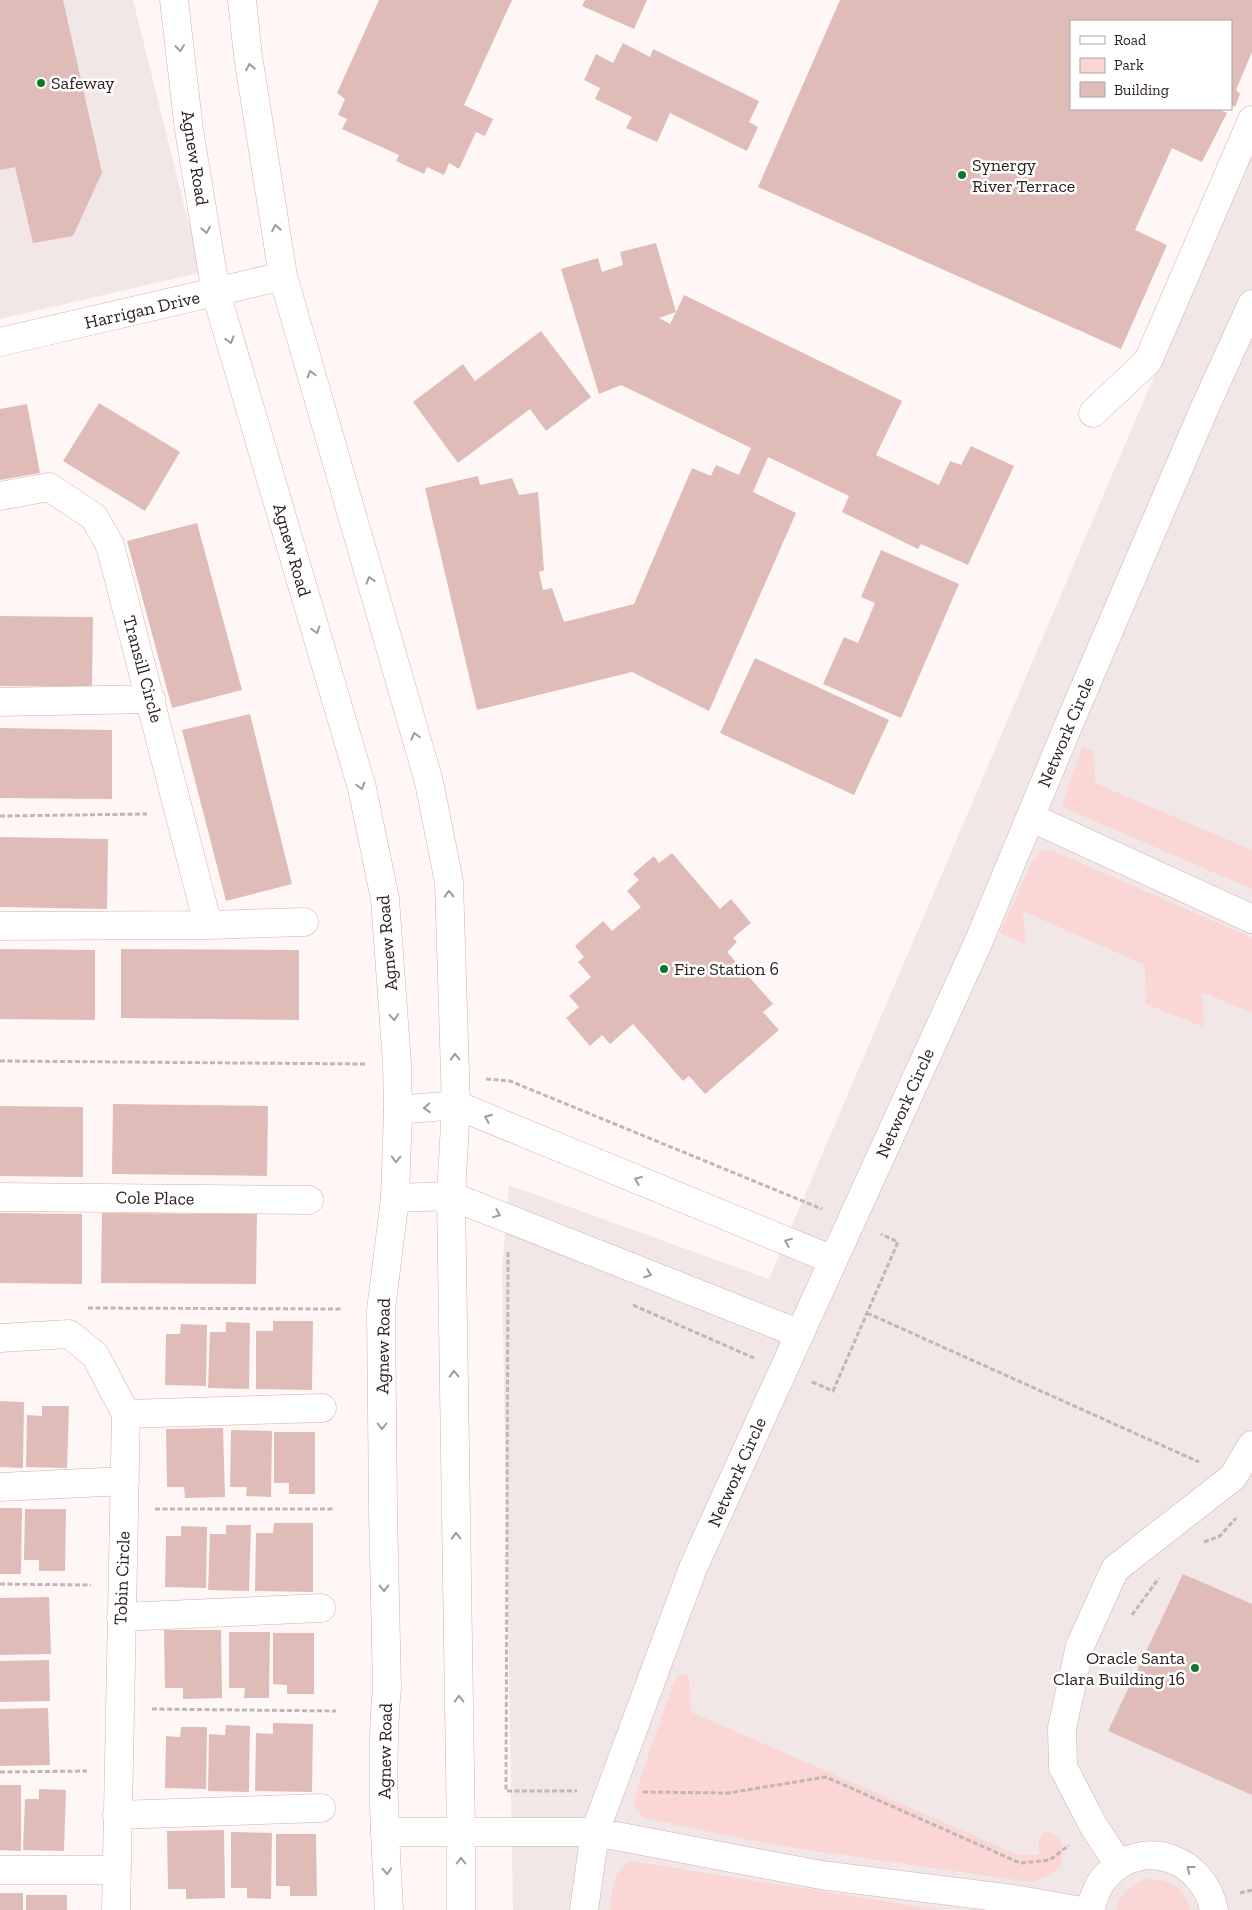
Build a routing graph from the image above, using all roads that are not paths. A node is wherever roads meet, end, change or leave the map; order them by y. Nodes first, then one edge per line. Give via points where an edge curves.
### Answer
1 (174, 0) edge
2 (242, 0) edge
3 (1252, 120) edge
4 (283, 276) junction
5 (216, 293) junction
6 (1252, 304) edge
7 (0, 342) edge
8 (1093, 414) dead end
9 (0, 496) edge
10 (151, 699) junction
11 (0, 702) edge
12 (1030, 817) junction
13 (1252, 919) edge
14 (304, 922) dead end
15 (208, 925) junction
16 (0, 926) edge
17 (456, 1106) junction
18 (398, 1110) junction
19 (451, 1196) junction
20 (0, 1197) edge
21 (395, 1198) junction
22 (309, 1200) dead end
23 (833, 1260) junction
24 (800, 1334) junction
25 (0, 1338) edge
26 (322, 1408) dead end
27 (126, 1414) junction
28 (1252, 1445) edge
29 (125, 1482) junction
30 (0, 1487) edge
31 (321, 1608) dead end
32 (121, 1616) junction
33 (321, 1808) dead end
34 (116, 1815) junction
35 (385, 1832) junction
36 (595, 1832) junction
37 (461, 1833) junction
38 (1119, 1865) junction
39 (0, 1870) edge
40 (116, 1870) junction
41 (116, 1910) edge
42 (389, 1910) edge
43 (460, 1910) edge
44 (584, 1910) edge
45 (1076, 1910) edge
46 (1090, 1910) edge
47 (1214, 1910) edge

1 -> 5 main road, Agnew Road via 189,130
4 -> 2 main road
3 - 8 main road via 1148,361
4 - 5 main road, Harrigan Drive
17 -> 4 main road via 449,882 430,791
5 - 7 main road, Harrigan Drive
5 -> 18 main road, Agnew Road via 362,788 385,899
6 - 12 main road, Network Circle via 1170,487
9 - 10 main road, Transill Circle via 50,487 94,517 110,545
10 - 11 main road
10 - 15 main road, Transill Circle
12 - 13 main road
12 - 23 main road, Network Circle via 978,943
14 - 15 main road
15 - 16 main road
17 -> 18 main road
17 - 19 main road
23 -> 17 main road
18 -> 21 main road, Agnew Road
19 - 21 main road
19 -> 24 main road
37 -> 19 main road
20 - 22 main road, Cole Place
21 -> 35 main road, Agnew Road via 381,1310 387,1687 384,1712
23 - 24 main road, Network Circle
24 - 36 main road, Network Circle via 693,1568
25 - 27 main road, Tobin Circle via 69,1334 94,1355
26 - 27 main road
27 - 29 main road, Tobin Circle
28 - 38 main road via 1233,1477 1115,1570 1080,1646 1062,1728 1063,1767 1093,1825
29 - 30 main road
29 - 32 main road, Tobin Circle
31 - 32 main road
32 - 34 main road, Tobin Circle
33 - 34 main road
34 - 40 main road, Tobin Circle
35 - 37 main road
35 -> 42 main road, Agnew Road
36 - 37 main road
36 - 44 main road, Network Circle
36 - 45 main road via 821,1876 1013,1899
43 -> 37 main road
38 - 46 main road via 1098,1888
47 -> 38 main road via 1208,1889 1195,1872 1178,1861 1152,1856 1138,1857
39 - 40 main road
40 - 41 main road, Tobin Circle

